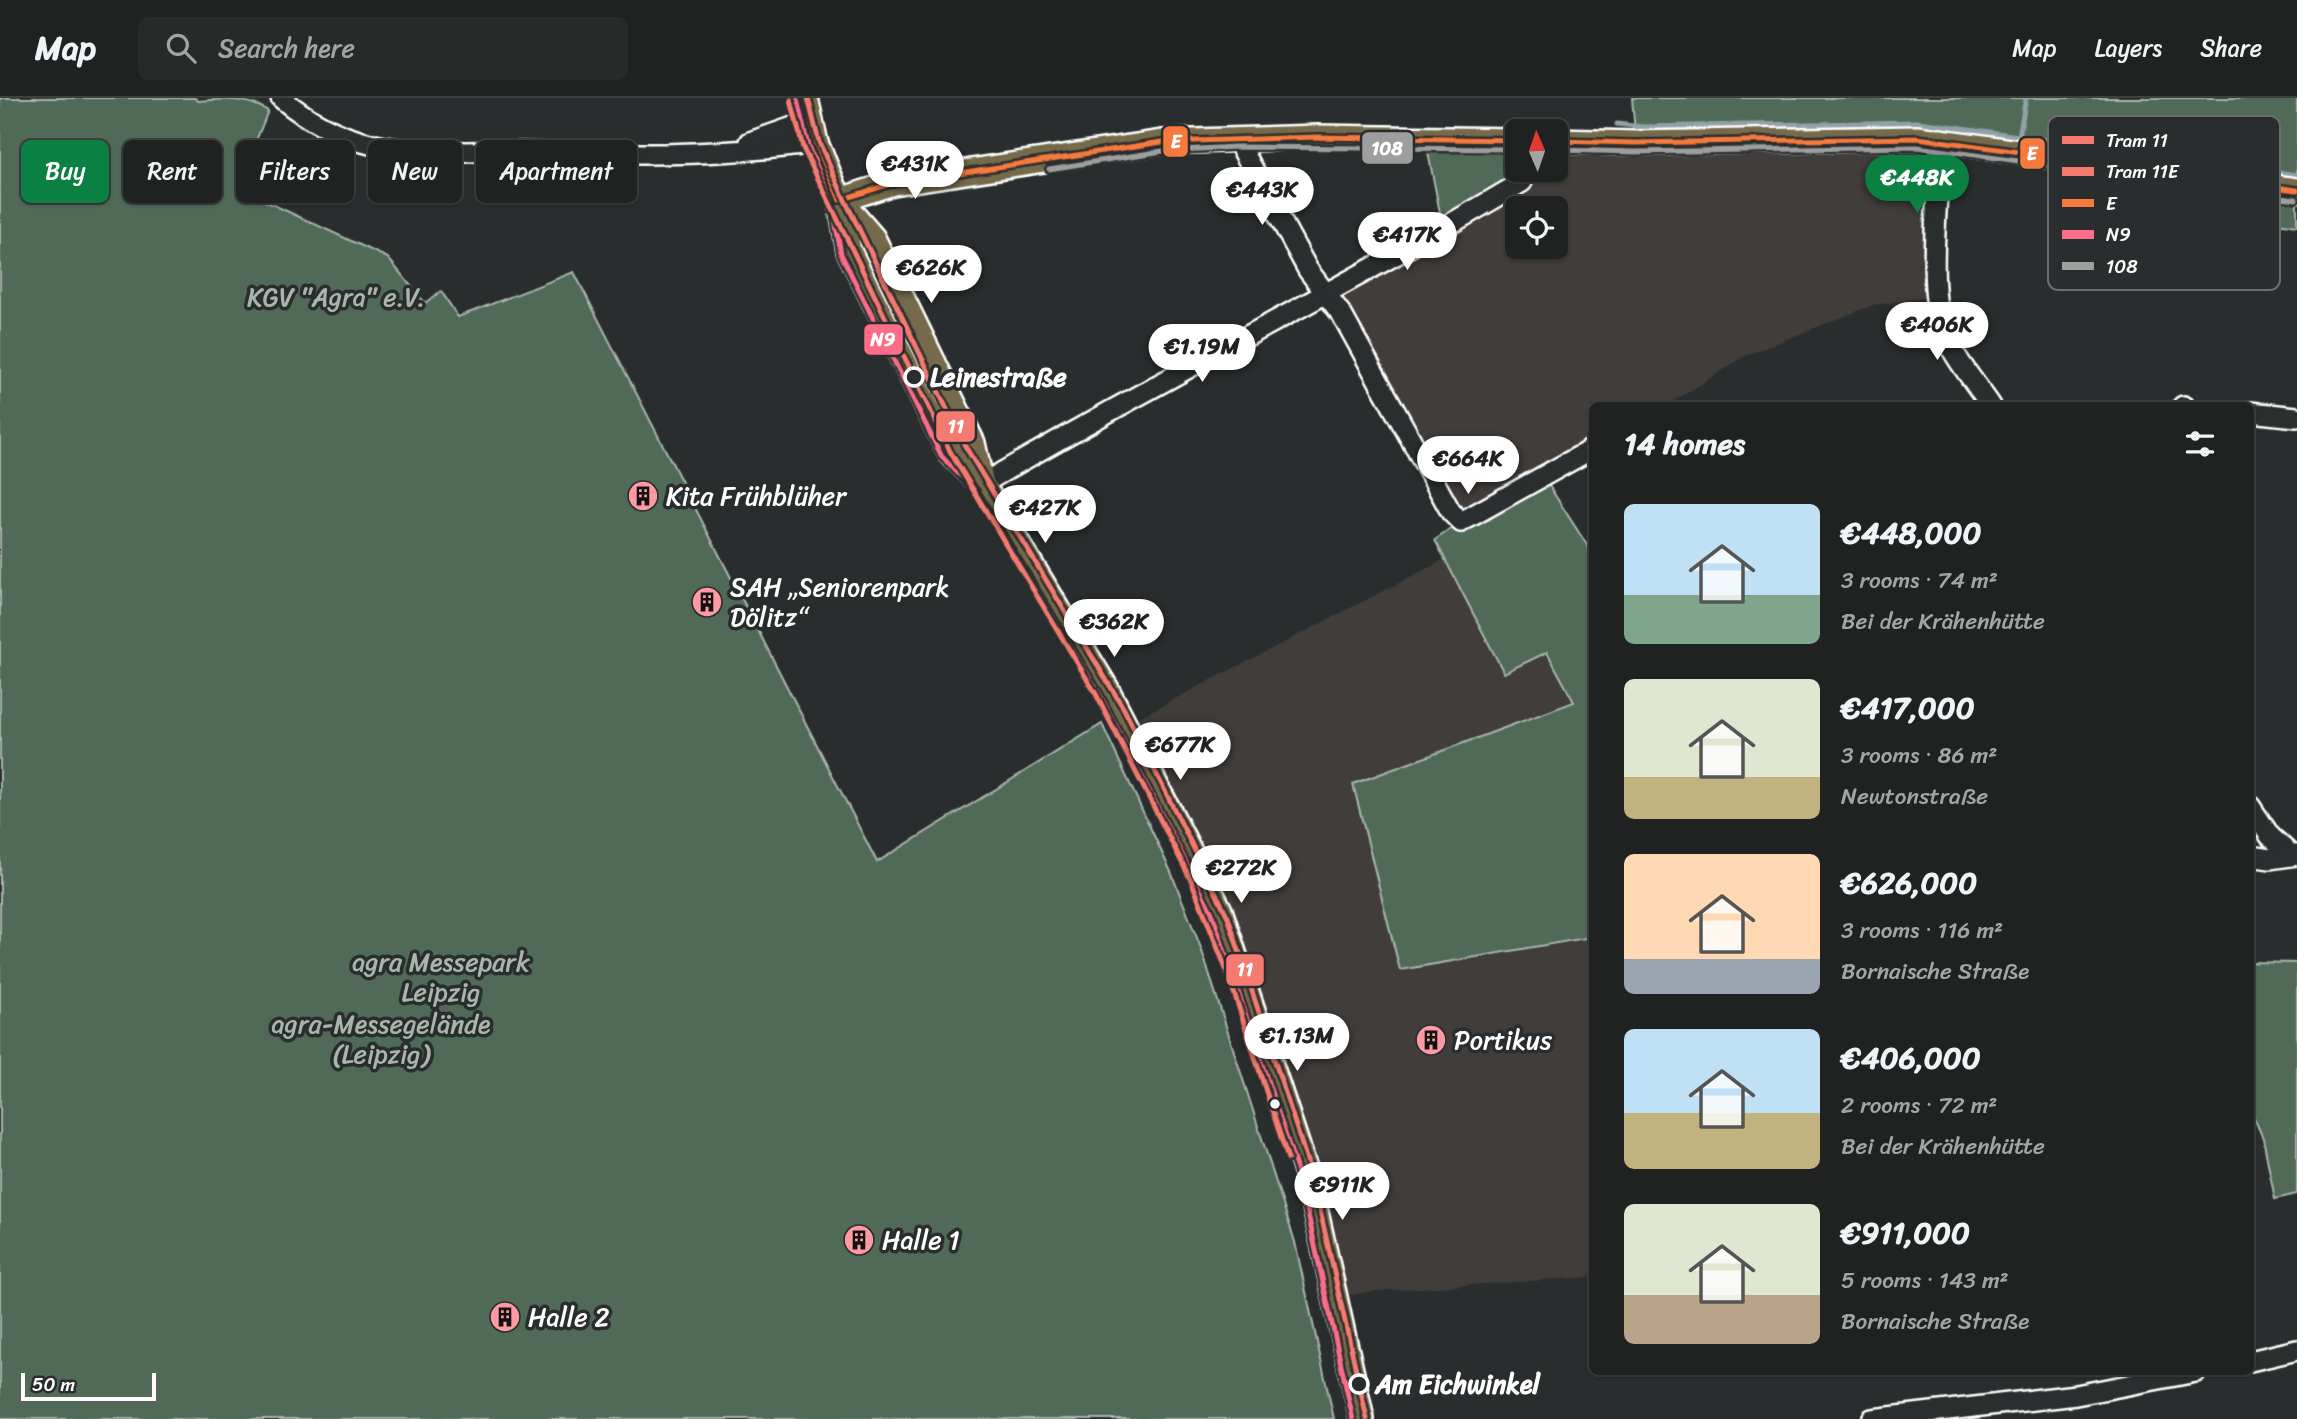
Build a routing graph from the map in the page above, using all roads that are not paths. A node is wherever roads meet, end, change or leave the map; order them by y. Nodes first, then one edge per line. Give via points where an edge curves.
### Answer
1 (281, 98) edge
2 (806, 98) edge
3 (810, 121) junction
4 (1236, 138) junction
5 (1505, 140) edge
6 (1944, 140) junction
7 (1568, 141) edge
8 (817, 144) junction
9 (734, 151) junction
10 (2048, 156) edge
11 (1522, 182) edge
12 (840, 200) junction
13 (1325, 294) junction
14 (1988, 402) edge
15 (2254, 412) edge
16 (2297, 417) edge
17 (1589, 451) edge
18 (982, 484) junction
19 (2254, 812) edge
20 (2294, 855) edge
21 (2254, 857) edge
22 (2297, 1350) edge
23 (2254, 1360) edge
24 (2180, 1375) edge
25 (2004, 1412) edge
26 (1362, 1419) edge
27 (1872, 1419) edge

1 - 9 street via 301,115 336,131 369,144 411,150 636,155
2 - 3 main road
3 - 8 main road
3 - 9 street
4 - 5 main road
4 - 12 main road via 1162,142 893,183
4 - 13 street
6 - 7 main road
6 - 10 main road
6 - 14 street via 1939,156 1938,312 1951,345
8 - 9 street
8 - 12 main road
11 - 13 street
12 - 18 main road via 849,251 912,378 950,453
13 - 17 street via 1342,315 1451,512 1461,522
13 - 18 street
15 - 16 street
18 - 26 main road via 1107,688 1220,910 1309,1180
19 - 20 street via 2270,836
20 - 21 street
22 - 23 street
24 - 25 street
25 - 27 street

